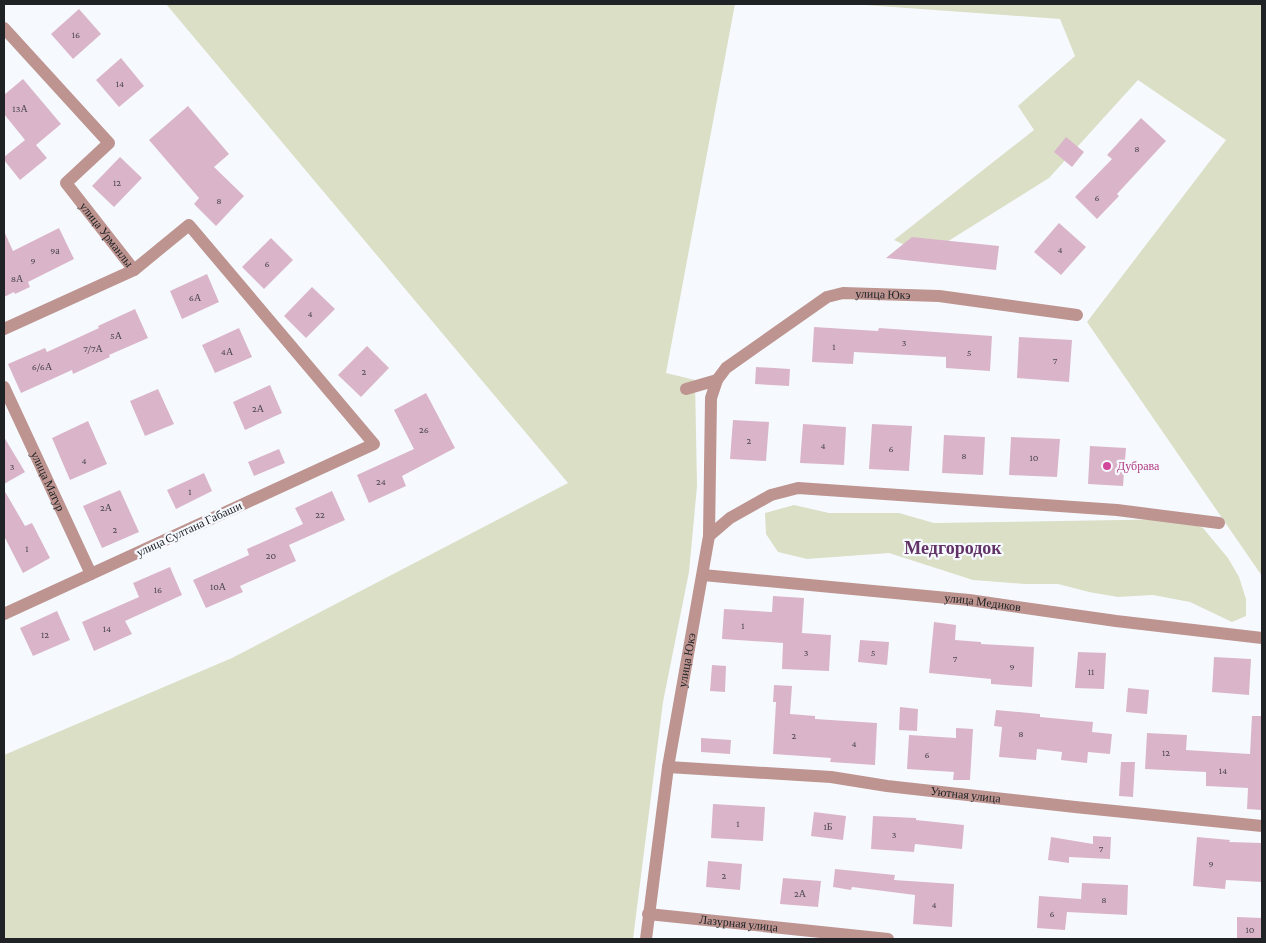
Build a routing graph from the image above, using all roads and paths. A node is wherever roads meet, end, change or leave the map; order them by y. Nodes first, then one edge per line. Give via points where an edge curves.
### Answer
1 (4, 28) edge
2 (134, 270) junction
3 (1077, 315) dead end
4 (4, 329) edge
5 (717, 380) junction
6 (4, 387) edge
7 (686, 389) dead end
8 (374, 444) joint
9 (1219, 523) dead end
10 (709, 536) junction
11 (90, 574) junction
12 (702, 575) junction
13 (4, 614) edge
14 (1262, 638) edge
15 (668, 767) junction
16 (1262, 826) edge
17 (648, 914) junction
18 (646, 939) edge
19 (888, 939) edge

1 - 2 street, улица Урманлы via 109,143 66,183
2 - 4 street
2 - 8 street, улица Урманлы via 189,225
3 - 5 street, улица Юкэ via 939,296 843,293 826,297 726,368
5 - 7 street, улица Юкэ
5 - 10 street, улица Юкэ via 711,398
6 - 11 street, улица Матур
8 - 11 street, улица Султана Габаши
9 - 10 street via 1117,510 798,488 771,496 730,518
10 - 12 street, улица Юкэ
11 - 13 street, улица Султана Габаши
12 - 14 street, улица Медиков via 969,600
12 - 15 street, улица Юкэ
15 - 16 street, Уютная улица via 831,777 1076,808
15 - 17 street, улица Юкэ
17 - 18 street, улица Юкэ
17 - 19 street, Лазурная улица

